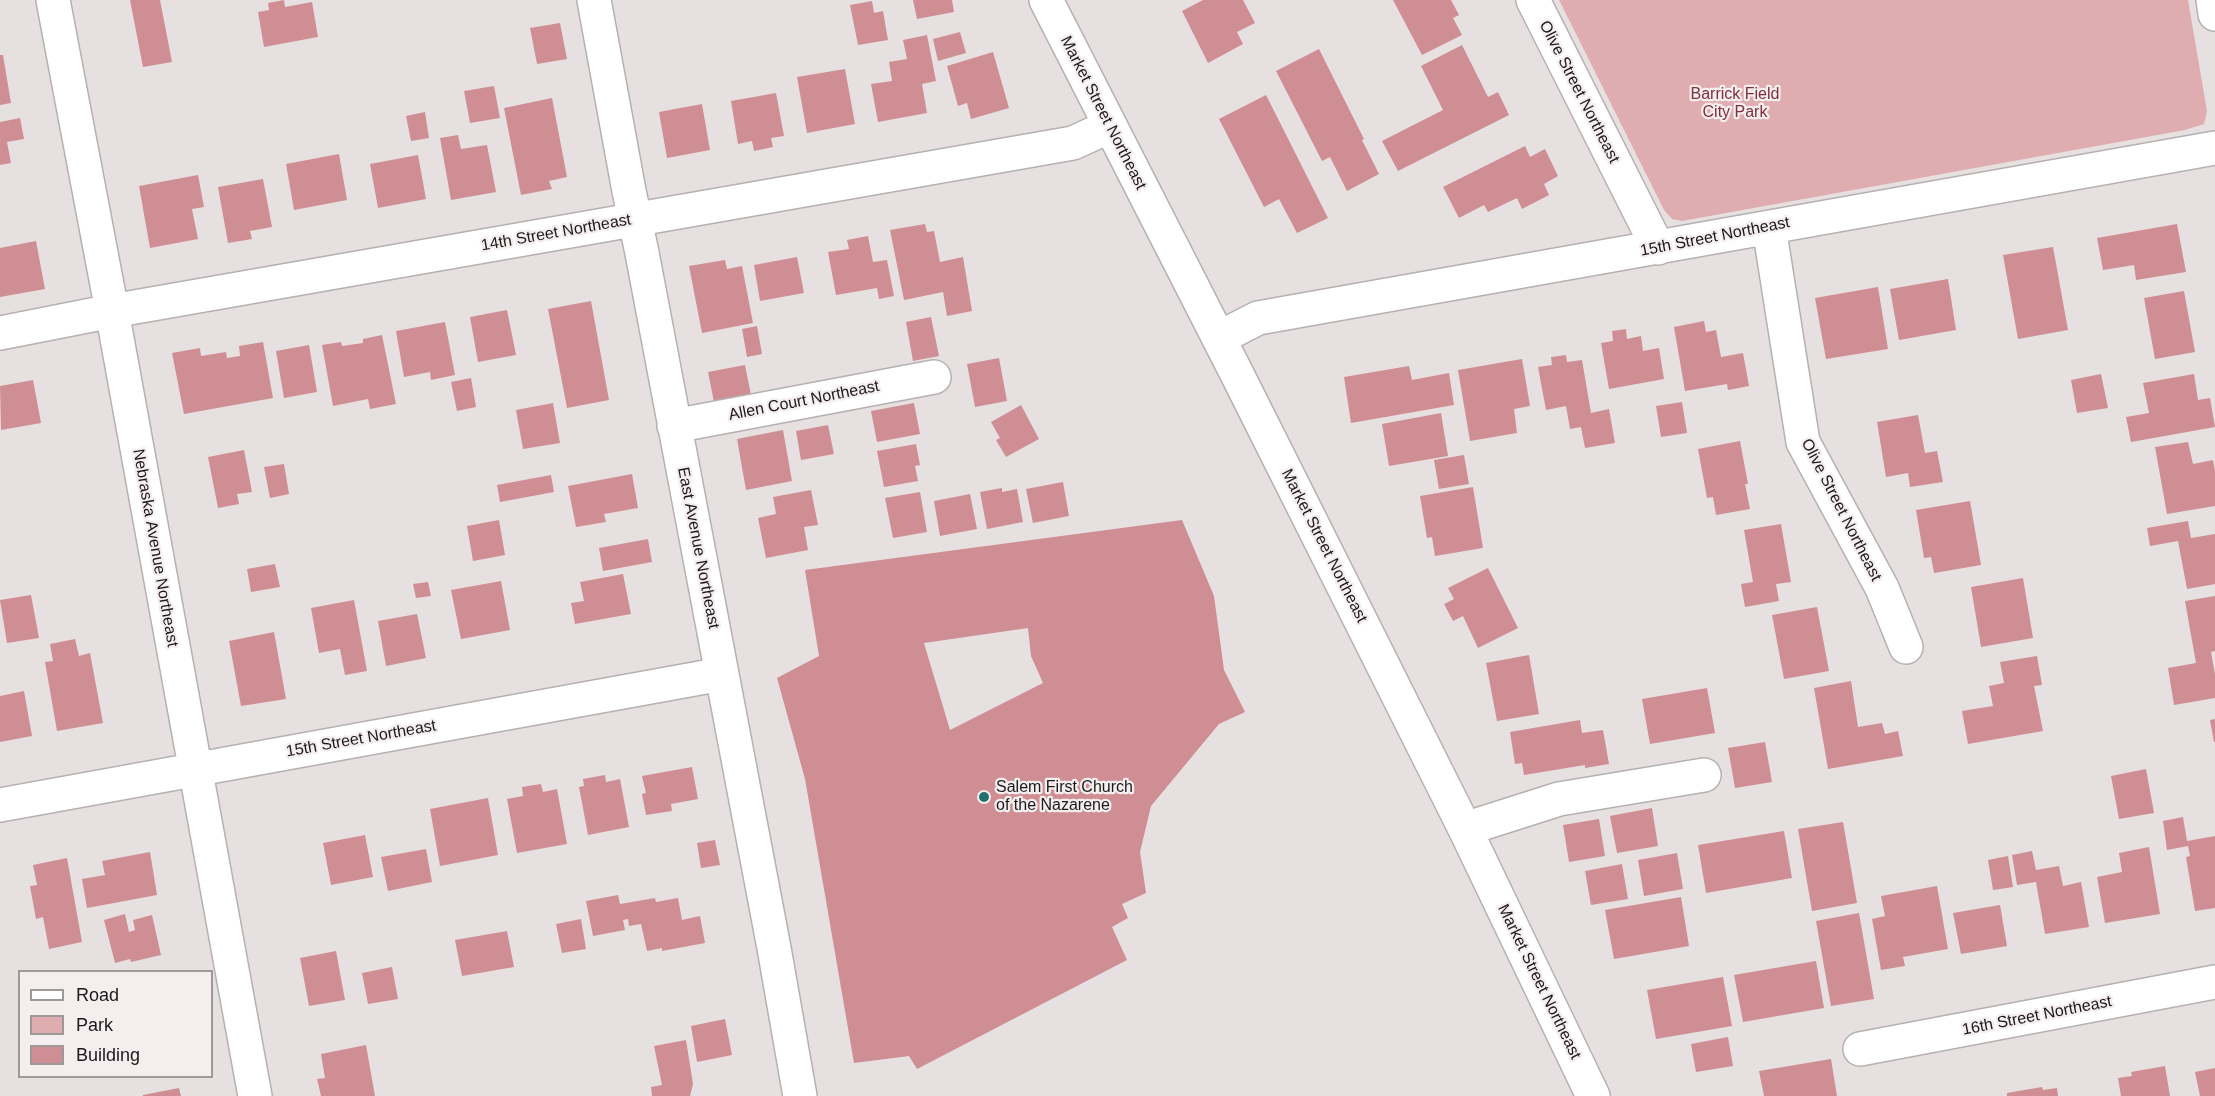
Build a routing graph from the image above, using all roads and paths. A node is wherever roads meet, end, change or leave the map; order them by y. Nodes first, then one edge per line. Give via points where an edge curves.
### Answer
1 (53, 0) edge
2 (594, 0) edge
3 (1046, 0) edge
4 (1533, 0) edge
5 (2212, 0) edge
6 (2215, 14) edge
7 (1110, 126) junction
8 (2215, 148) edge
9 (635, 219) junction
10 (1769, 227) junction
11 (1658, 248) junction
12 (112, 311) junction
13 (0, 333) edge
14 (1219, 338) junction
15 (934, 377) dead end
16 (674, 426) junction
17 (1906, 647) dead end
18 (722, 674) junction
19 (195, 769) junction
20 (1704, 775) dead end
21 (0, 805) edge
22 (1466, 829) junction
23 (2215, 982) edge
24 (1860, 1049) dead end
25 (1589, 1095) edge
26 (255, 1096) edge
27 (800, 1096) edge

1 - 12 street, Nebraska Avenue Northeast
2 - 9 street, East Avenue Northeast
3 - 7 street, Market Street Northeast
4 - 11 street, Olive Street Northeast
5 - 6 street
7 - 9 street, 14th Street Northeast via 1073,143
7 - 14 street, Market Street Northeast
8 - 10 street, 15th Street Northeast
9 - 12 street, 14th Street Northeast
9 - 16 street, East Avenue Northeast
10 - 11 street, 15th Street Northeast
10 - 17 street, Olive Street Northeast via 1803,442 1882,588
11 - 14 street, 15th Street Northeast via 1258,318
12 - 13 street, 14th Street Northeast
12 - 19 street, Nebraska Avenue Northeast
14 - 22 street, Market Street Northeast
15 - 16 street, Allen Court Northeast
16 - 18 street, East Avenue Northeast
18 - 19 street, 15th Street Northeast
18 - 27 street, East Avenue Northeast
19 - 21 street, 15th Street Northeast
19 - 26 street, Nebraska Avenue Northeast
20 - 22 street via 1559,799
22 - 25 street, Market Street Northeast
23 - 24 street, 16th Street Northeast

